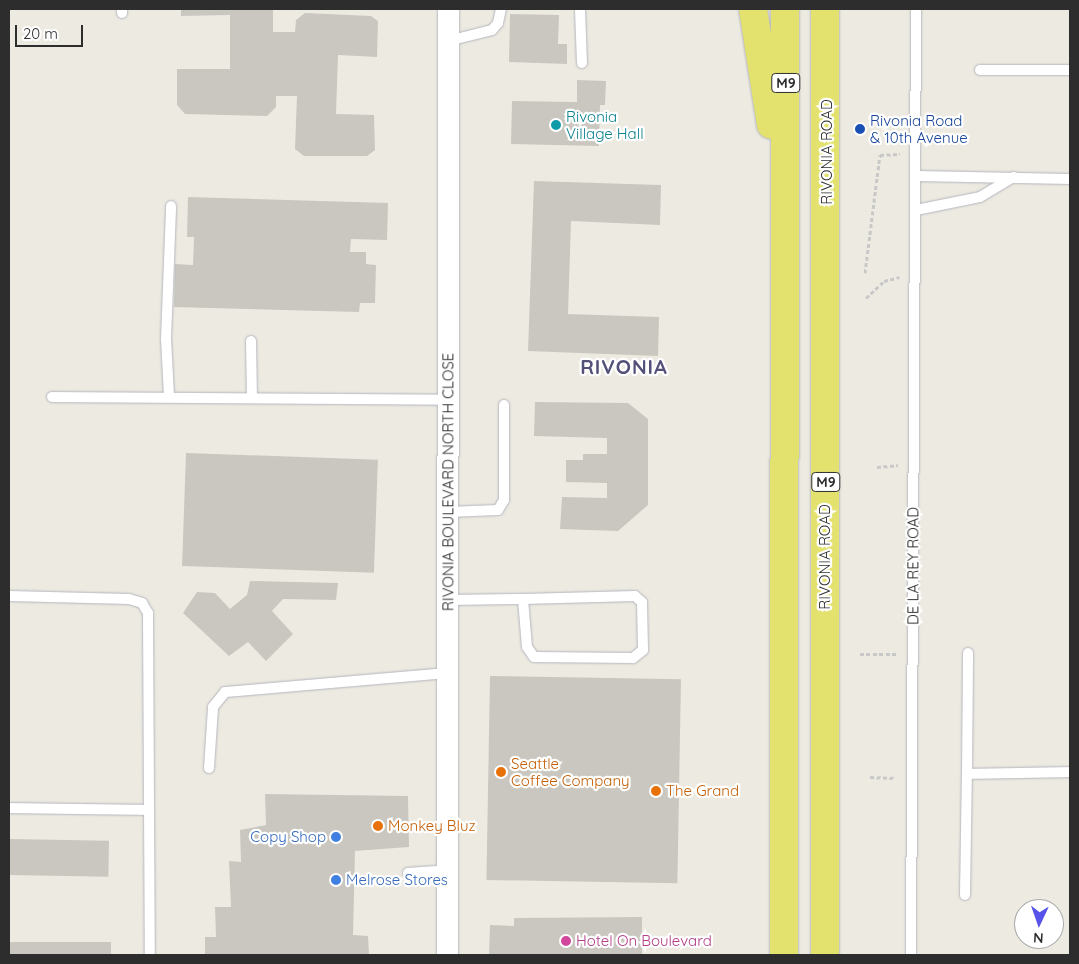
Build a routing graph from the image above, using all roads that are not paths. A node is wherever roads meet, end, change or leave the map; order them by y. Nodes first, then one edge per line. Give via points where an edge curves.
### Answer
1 (448, 9) edge
2 (501, 9) edge
3 (580, 9) edge
4 (753, 9) edge
5 (785, 9) edge
6 (825, 9) edge
7 (916, 9) edge
8 (448, 41) junction
9 (582, 63) dead end
10 (980, 70) dead end
11 (1070, 70) edge
12 (917, 176) junction
13 (1014, 177) junction
14 (1070, 179) edge
15 (171, 206) dead end
16 (916, 210) junction
17 (787, 241) junction
18 (251, 340) dead end
19 (169, 396) junction
20 (52, 397) dead end
21 (252, 397) junction
22 (448, 400) junction
23 (504, 405) dead end
24 (448, 512) junction
25 (9, 596) edge
26 (523, 599) junction
27 (448, 600) junction
28 (968, 653) dead end
29 (448, 673) junction
30 (209, 768) dead end
31 (1070, 772) edge
32 (968, 774) junction
33 (9, 808) edge
34 (149, 810) junction
35 (447, 870) junction
36 (408, 873) dead end
37 (965, 894) dead end
38 (783, 953) edge
39 (150, 955) edge
40 (447, 955) edge
41 (825, 955) edge
42 (911, 955) edge

1 - 8 street, RIVONIA BOULEVARD NORTH CLOSE
2 - 8 lane via 492,30
3 - 9 lane
4 - 17 main road
5 - 17 main road, M9
6 - 41 main road, RIVONIA ROAD / M9
7 - 12 lane, DE LA REY ROAD
8 - 22 street, RIVONIA BOULEVARD NORTH CLOSE
10 - 11 lane
12 - 13 lane
12 - 16 lane, DE LA REY ROAD
13 - 14 lane
13 - 16 lane via 980,196
15 - 19 lane via 166,339
16 - 42 lane, DE LA REY ROAD
17 - 38 main road, M9
18 - 21 lane
19 - 20 lane
19 - 21 lane
21 - 22 lane
22 - 24 street, RIVONIA BOULEVARD NORTH CLOSE
23 - 24 lane via 504,500 498,510
24 - 27 street, RIVONIA BOULEVARD NORTH CLOSE
25 - 34 lane via 129,599 142,603 148,613
26 - 26 lane via 639,598 642,602 643,650 633,658 534,657 527,647
26 - 27 lane
27 - 29 street, RIVONIA BOULEVARD NORTH CLOSE
28 - 32 lane
29 - 30 lane via 225,692 212,707
29 - 35 street, RIVONIA BOULEVARD NORTH CLOSE
31 - 32 lane
32 - 37 lane
33 - 34 lane
34 - 39 lane
35 - 36 lane
35 - 40 street, RIVONIA BOULEVARD NORTH CLOSE

